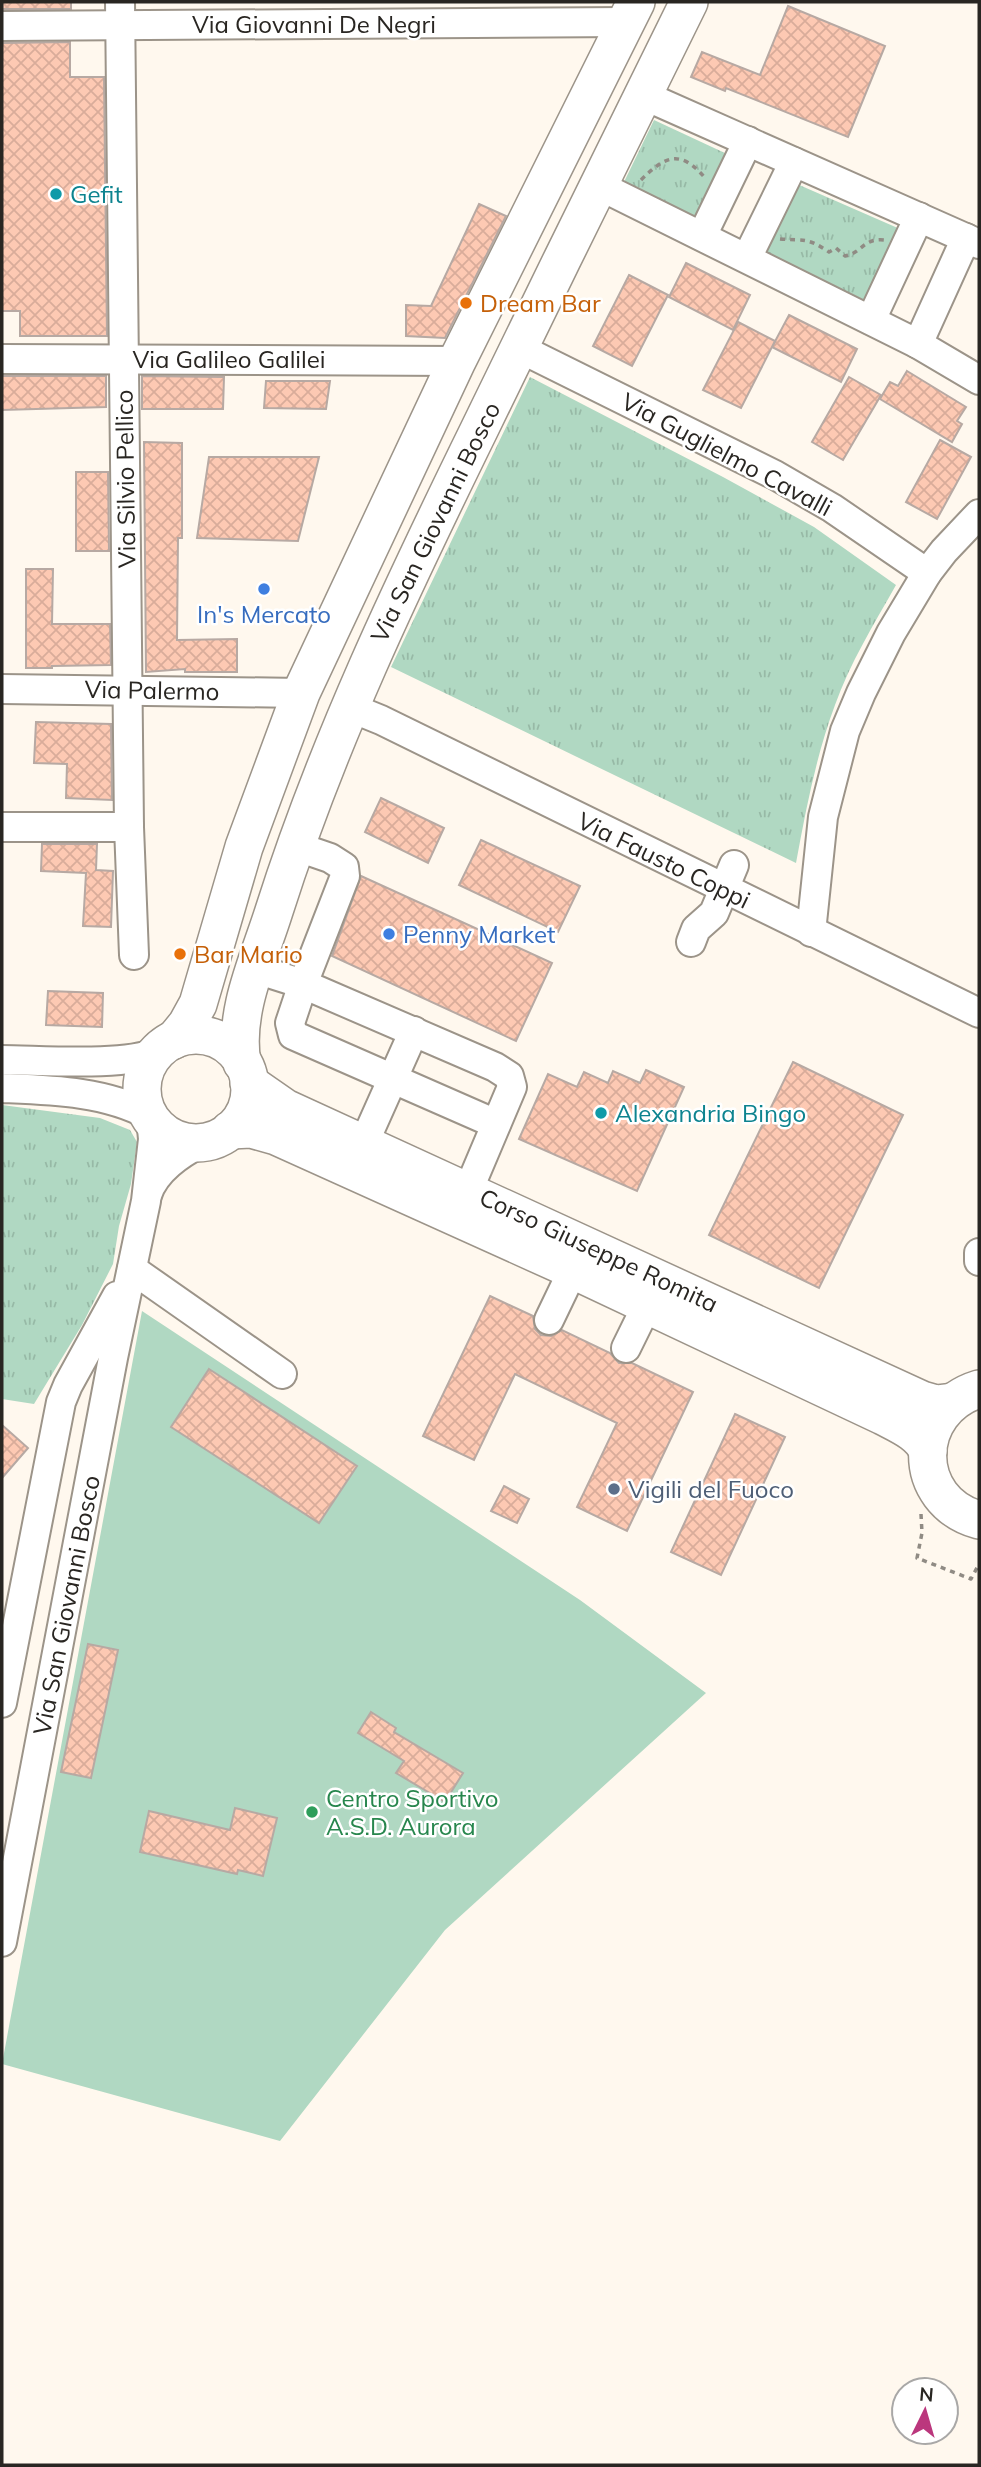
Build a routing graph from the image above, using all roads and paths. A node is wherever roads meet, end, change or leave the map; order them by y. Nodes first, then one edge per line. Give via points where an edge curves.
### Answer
1 (689, 2) edge
2 (631, 12) edge
3 (120, 14) edge
4 (2, 26) edge
5 (669, 42) junction
6 (643, 95) junction
7 (748, 141) junction
8 (793, 162) junction
9 (708, 181) dead end
10 (617, 185) junction
11 (919, 217) junction
12 (702, 236) junction
13 (775, 238) dead end
14 (892, 241) dead end
15 (973, 241) edge
16 (747, 258) junction
17 (871, 320) junction
18 (918, 344) junction
19 (124, 358) junction
20 (2, 359) edge
21 (513, 360) junction
22 (457, 361) junction
23 (979, 380) edge
24 (979, 514) edge
25 (927, 573) junction
26 (2, 689) edge
27 (128, 689) junction
28 (302, 693) junction
29 (349, 707) junction
30 (2, 827) edge
31 (129, 827) junction
32 (296, 846) junction
33 (729, 877) junction
34 (811, 932) junction
35 (691, 942) dead end
36 (134, 955) dead end
37 (256, 969) junction
38 (303, 984) junction
39 (979, 1013) edge
40 (414, 1031) junction
41 (165, 1046) junction
42 (2, 1060) edge
43 (246, 1073) junction
44 (393, 1078) junction
45 (2, 1088) edge
46 (150, 1117) junction
47 (496, 1124) junction
48 (216, 1136) junction
49 (364, 1143) junction
50 (468, 1191) junction
51 (146, 1201) junction
52 (979, 1253) edge
53 (979, 1261) edge
54 (132, 1269) junction
55 (573, 1270) junction
56 (654, 1292) junction
57 (550, 1320) dead end
58 (626, 1348) dead end
59 (282, 1374) dead end
60 (966, 1396) edge
61 (928, 1451) junction
62 (979, 1520) edge
63 (2, 1703) edge
64 (2, 1942) edge

1 - 5 main road, Via San Giovanni Bosco
2 - 3 street, Via Giovanni De Negri
2 - 5 main road
2 - 22 main road, Via San Giovanni Bosco
3 - 4 street, Via Giovanni De Negri
3 - 19 street, Via Silvio Pellico
5 - 6 main road, Via San Giovanni Bosco
6 - 7 street
6 - 10 main road, Via San Giovanni Bosco
7 - 8 street
7 - 12 street
8 - 11 street
8 - 16 street
9 - 10 path via 688,163 673,159
10 - 12 street
10 - 21 main road, Via San Giovanni Bosco
11 - 15 street
11 - 17 street
12 - 16 street
13 - 14 path via 808,240 829,252 839,249 845,256 872,240
15 - 18 street
16 - 17 street
17 - 18 street
18 - 23 street
19 - 20 street, Via Galileo Galilei
19 - 22 street, Via Galileo Galilei
19 - 27 street, Via Silvio Pellico
21 - 22 main road
21 - 25 street, Via Guglielmo Cavalli via 775,475
21 - 29 main road, Via San Giovanni Bosco via 425,537
22 - 28 main road, Via San Giovanni Bosco
24 - 25 street
25 - 34 street via 891,633 845,731 821,830
26 - 27 street, Via Palermo
27 - 28 street, Via Palermo
27 - 31 street, Via Silvio Pellico
28 - 29 main road
28 - 41 main road, Via San Giovanni Bosco via 244,847 198,1004 187,1024
29 - 32 main road, Via San Giovanni Bosco
29 - 33 street, Via Fausto Coppi
30 - 31 street
31 - 36 street, Via Silvio Pellico
32 - 37 main road, Via San Giovanni Bosco
32 - 38 street via 330,858 344,867 345,876
33 - 34 street, Via Fausto Coppi
33 - 35 street via 714,913 696,929
34 - 39 street, Via Fausto Coppi
37 - 38 street
37 - 43 main road, Via San Giovanni Bosco via 240,1026
38 - 40 street
38 - 44 street via 290,1023 293,1035
40 - 44 street
40 - 47 street via 509,1076 512,1087
41 - 42 street via 144,1057 121,1060
41 - 43 main road via 196,1035 217,1040 232,1049
41 - 46 main road via 147,1066 143,1080 142,1096
43 - 48 main road via 245,1109
43 - 49 main road, Corso Giuseppe Romita via 285,1108
44 - 47 street
44 - 49 street
45 - 46 street via 79,1094 137,1109
46 - 48 main road via 171,1137 186,1142
46 - 51 street via 153,1139
47 - 50 street
48 - 51 street via 161,1171
48 - 55 main road, Corso Giuseppe Romita via 251,1129 276,1136
49 - 50 main road, Corso Giuseppe Romita
50 - 56 main road, Corso Giuseppe Romita
51 - 54 street, Via San Giovanni Bosco
52 - 53 street
54 - 59 street
54 - 63 street, Via San Giovanni Bosco via 61,1402
54 - 64 street, Via San Giovanni Bosco
55 - 56 main road, Corso Giuseppe Romita
55 - 57 street
56 - 58 street
56 - 60 main road, Corso Giuseppe Romita via 936,1404
56 - 61 main road, Corso Giuseppe Romita via 913,1433
60 - 61 main road via 935,1424
61 - 62 main road via 930,1473 943,1498 964,1515

